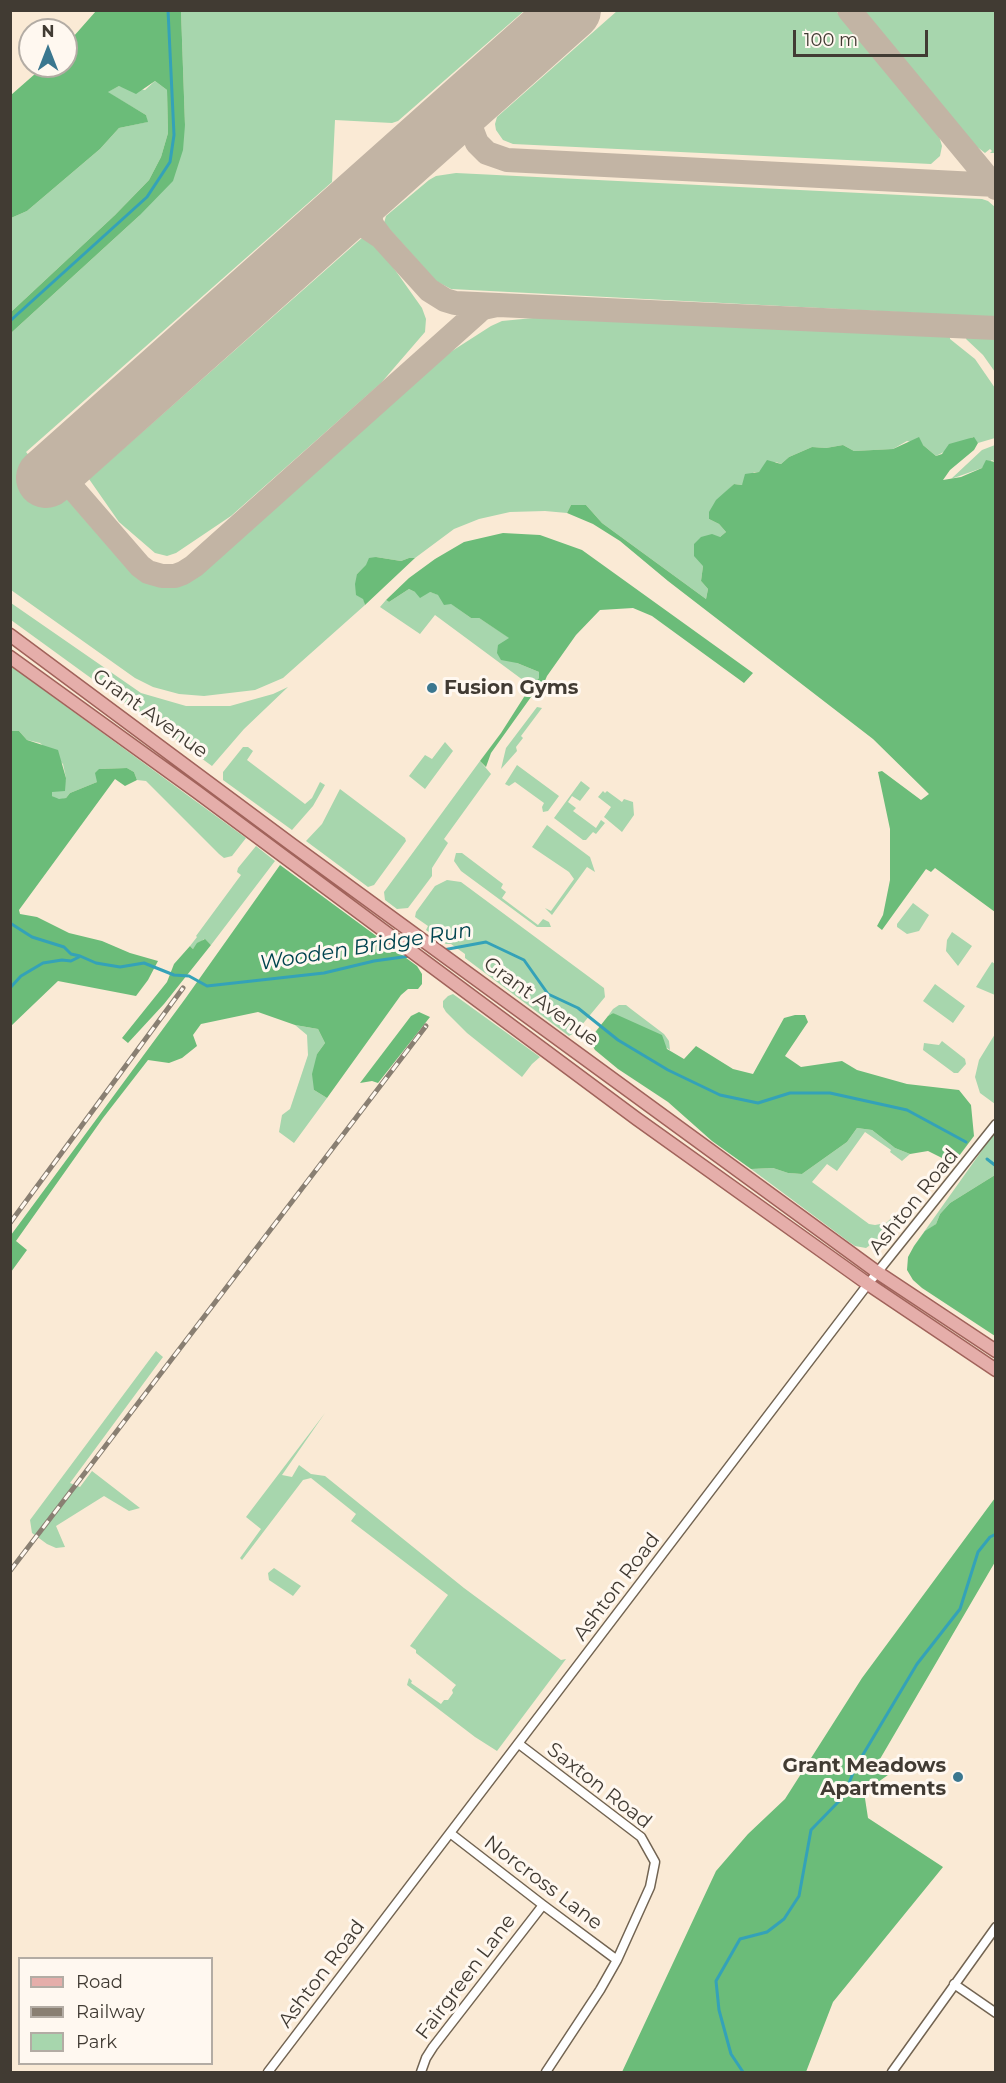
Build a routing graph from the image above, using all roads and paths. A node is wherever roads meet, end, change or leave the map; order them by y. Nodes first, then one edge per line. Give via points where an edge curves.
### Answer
1 (10, 635) edge
2 (10, 657) edge
3 (302, 871) junction
4 (369, 901) junction
5 (647, 1104) junction
6 (637, 1119) junction
7 (996, 1124) edge
8 (877, 1272) junction
9 (868, 1284) junction
10 (996, 1351) edge
11 (996, 1370) edge
12 (519, 1744) junction
13 (450, 1833) junction
14 (543, 1905) junction
15 (996, 1926) edge
16 (617, 1960) junction
17 (954, 1984) junction
18 (996, 2013) edge
19 (894, 2070) edge
20 (268, 2073) edge
21 (421, 2073) edge
22 (546, 2073) edge
23 (903, 2073) edge

1 - 4 main road, Grant Avenue
2 - 3 main road, Grant Avenue
3 - 4 main road via 331,880 362,902
3 - 6 main road, Grant Avenue
4 - 5 main road, Grant Avenue
5 - 6 main road
5 - 8 main road, Grant Avenue
6 - 9 main road, Grant Avenue
7 - 8 street, Ashton Road
8 - 9 street, Ashton Road
8 - 10 main road, Grant Avenue
9 - 11 main road, Grant Avenue
9 - 12 street, Ashton Road
12 - 13 street, Ashton Road
12 - 16 street, Saxton Road via 640,1837 656,1862 650,1887
13 - 14 street, Norcross Lane
13 - 20 street, Ashton Road
14 - 16 street, Norcross Lane
14 - 21 street, Fairgreen Lane via 433,2047
15 - 17 street
16 - 22 street
17 - 18 street
17 - 19 street
19 - 23 street

